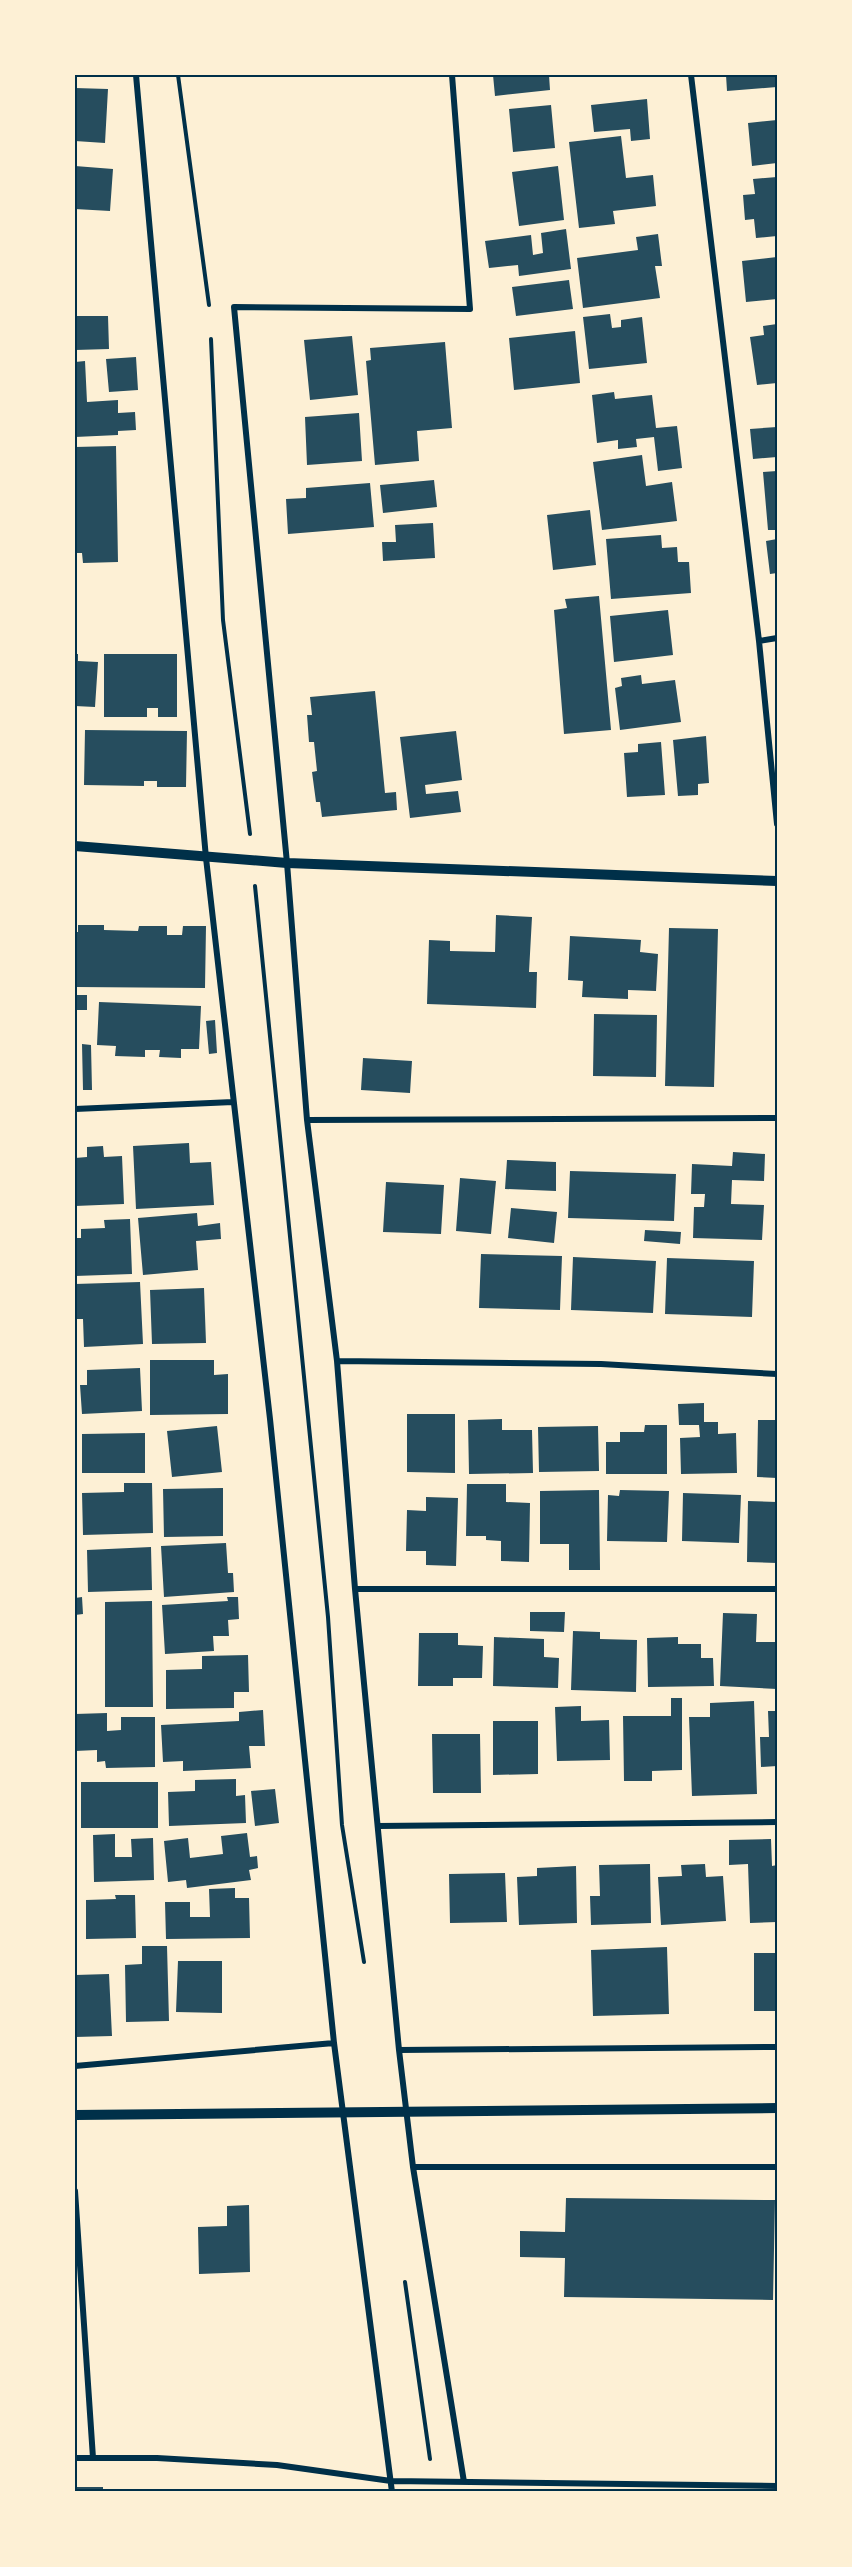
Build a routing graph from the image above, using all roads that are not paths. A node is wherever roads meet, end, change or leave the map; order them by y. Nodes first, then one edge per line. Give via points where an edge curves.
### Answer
1 (136, 75) edge
2 (452, 75) edge
3 (691, 75) edge
4 (777, 638) edge
5 (759, 641) junction
6 (777, 824) edge
7 (75, 846) edge
8 (206, 858) junction
9 (287, 863) junction
10 (777, 881) edge
11 (233, 1102) junction
12 (75, 1109) edge
13 (777, 1118) edge
14 (307, 1120) junction
15 (337, 1360) junction
16 (777, 1374) edge
17 (355, 1589) junction
18 (777, 1589) edge
19 (777, 1822) edge
20 (378, 1826) junction
21 (334, 2043) junction
22 (777, 2047) edge
23 (399, 2050) junction
24 (75, 2066) edge
25 (777, 2108) edge
26 (75, 2115) edge
27 (777, 2167) edge
28 (413, 2168) junction
29 (75, 2192) edge
30 (75, 2457) edge
31 (93, 2458) junction
32 (391, 2481) junction
33 (464, 2482) junction
34 (777, 2486) edge
35 (392, 2492) edge

1 - 8 street
2 - 9 street via 470,309 234,307
3 - 5 street
4 - 5 street
5 - 6 street
7 - 8 street
8 - 9 street
8 - 11 street
9 - 10 street
9 - 14 street
11 - 12 street
11 - 21 street
13 - 14 street
14 - 15 street
15 - 16 street via 601,1364
15 - 17 street
17 - 18 street
17 - 20 street
19 - 20 street
20 - 23 street
21 - 24 street
21 - 32 street
22 - 23 street
23 - 28 street
25 - 26 street
27 - 28 street
28 - 33 street
29 - 31 street
30 - 31 street
31 - 32 street via 277,2465
32 - 33 street
32 - 35 street
33 - 34 street

